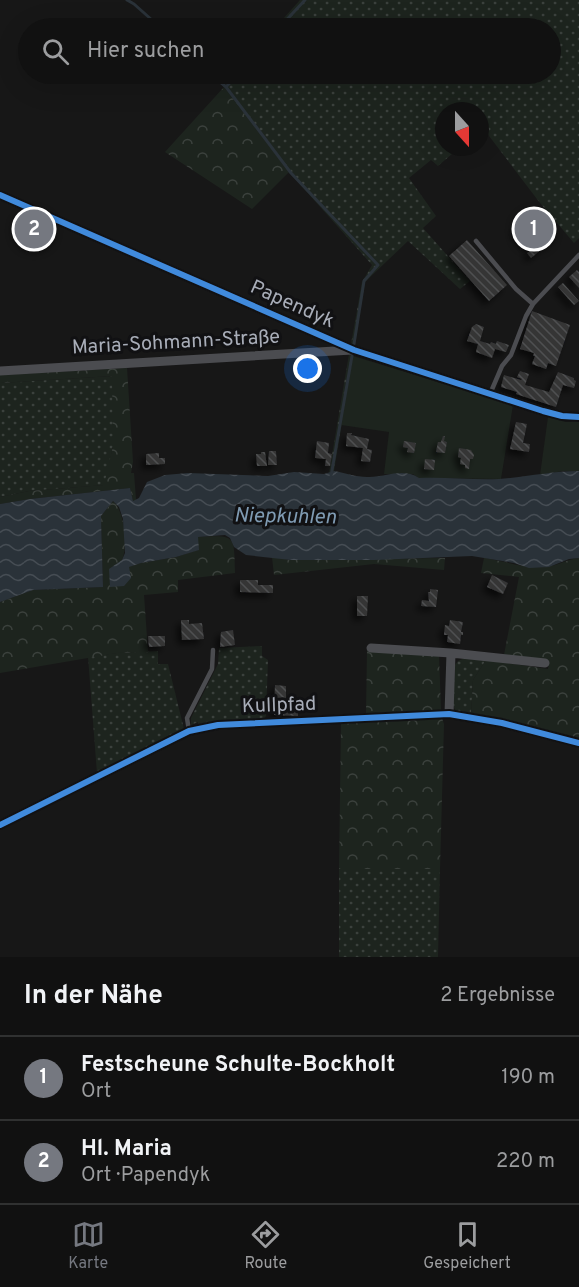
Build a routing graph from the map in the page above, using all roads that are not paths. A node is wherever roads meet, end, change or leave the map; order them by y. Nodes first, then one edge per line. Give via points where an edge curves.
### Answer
1 (0, 195) edge
2 (476, 241) dead end
3 (579, 255) edge
4 (533, 304) junction
5 (354, 350) junction
6 (0, 371) edge
7 (490, 394) junction
8 (579, 417) edge
9 (371, 648) dead end
10 (213, 650) dead end
11 (451, 653) junction
12 (545, 663) dead end
13 (449, 714) junction
14 (189, 731) junction
15 (579, 743) edge
16 (0, 825) edge

1 - 5 street, Papendyk
2 - 4 lane
3 - 4 lane
4 - 7 lane via 512,356 502,366
5 - 6 street, Maria-Sohmann-Straße
5 - 7 street, Papendyk
7 - 8 street, Papendyk via 562,416
9 - 11 street
10 - 14 lane via 212,669 187,718
11 - 12 street
11 - 13 street
13 - 14 street, Kullpfad via 218,725
13 - 15 street, Kullpfad
14 - 16 street, Kullpfad

